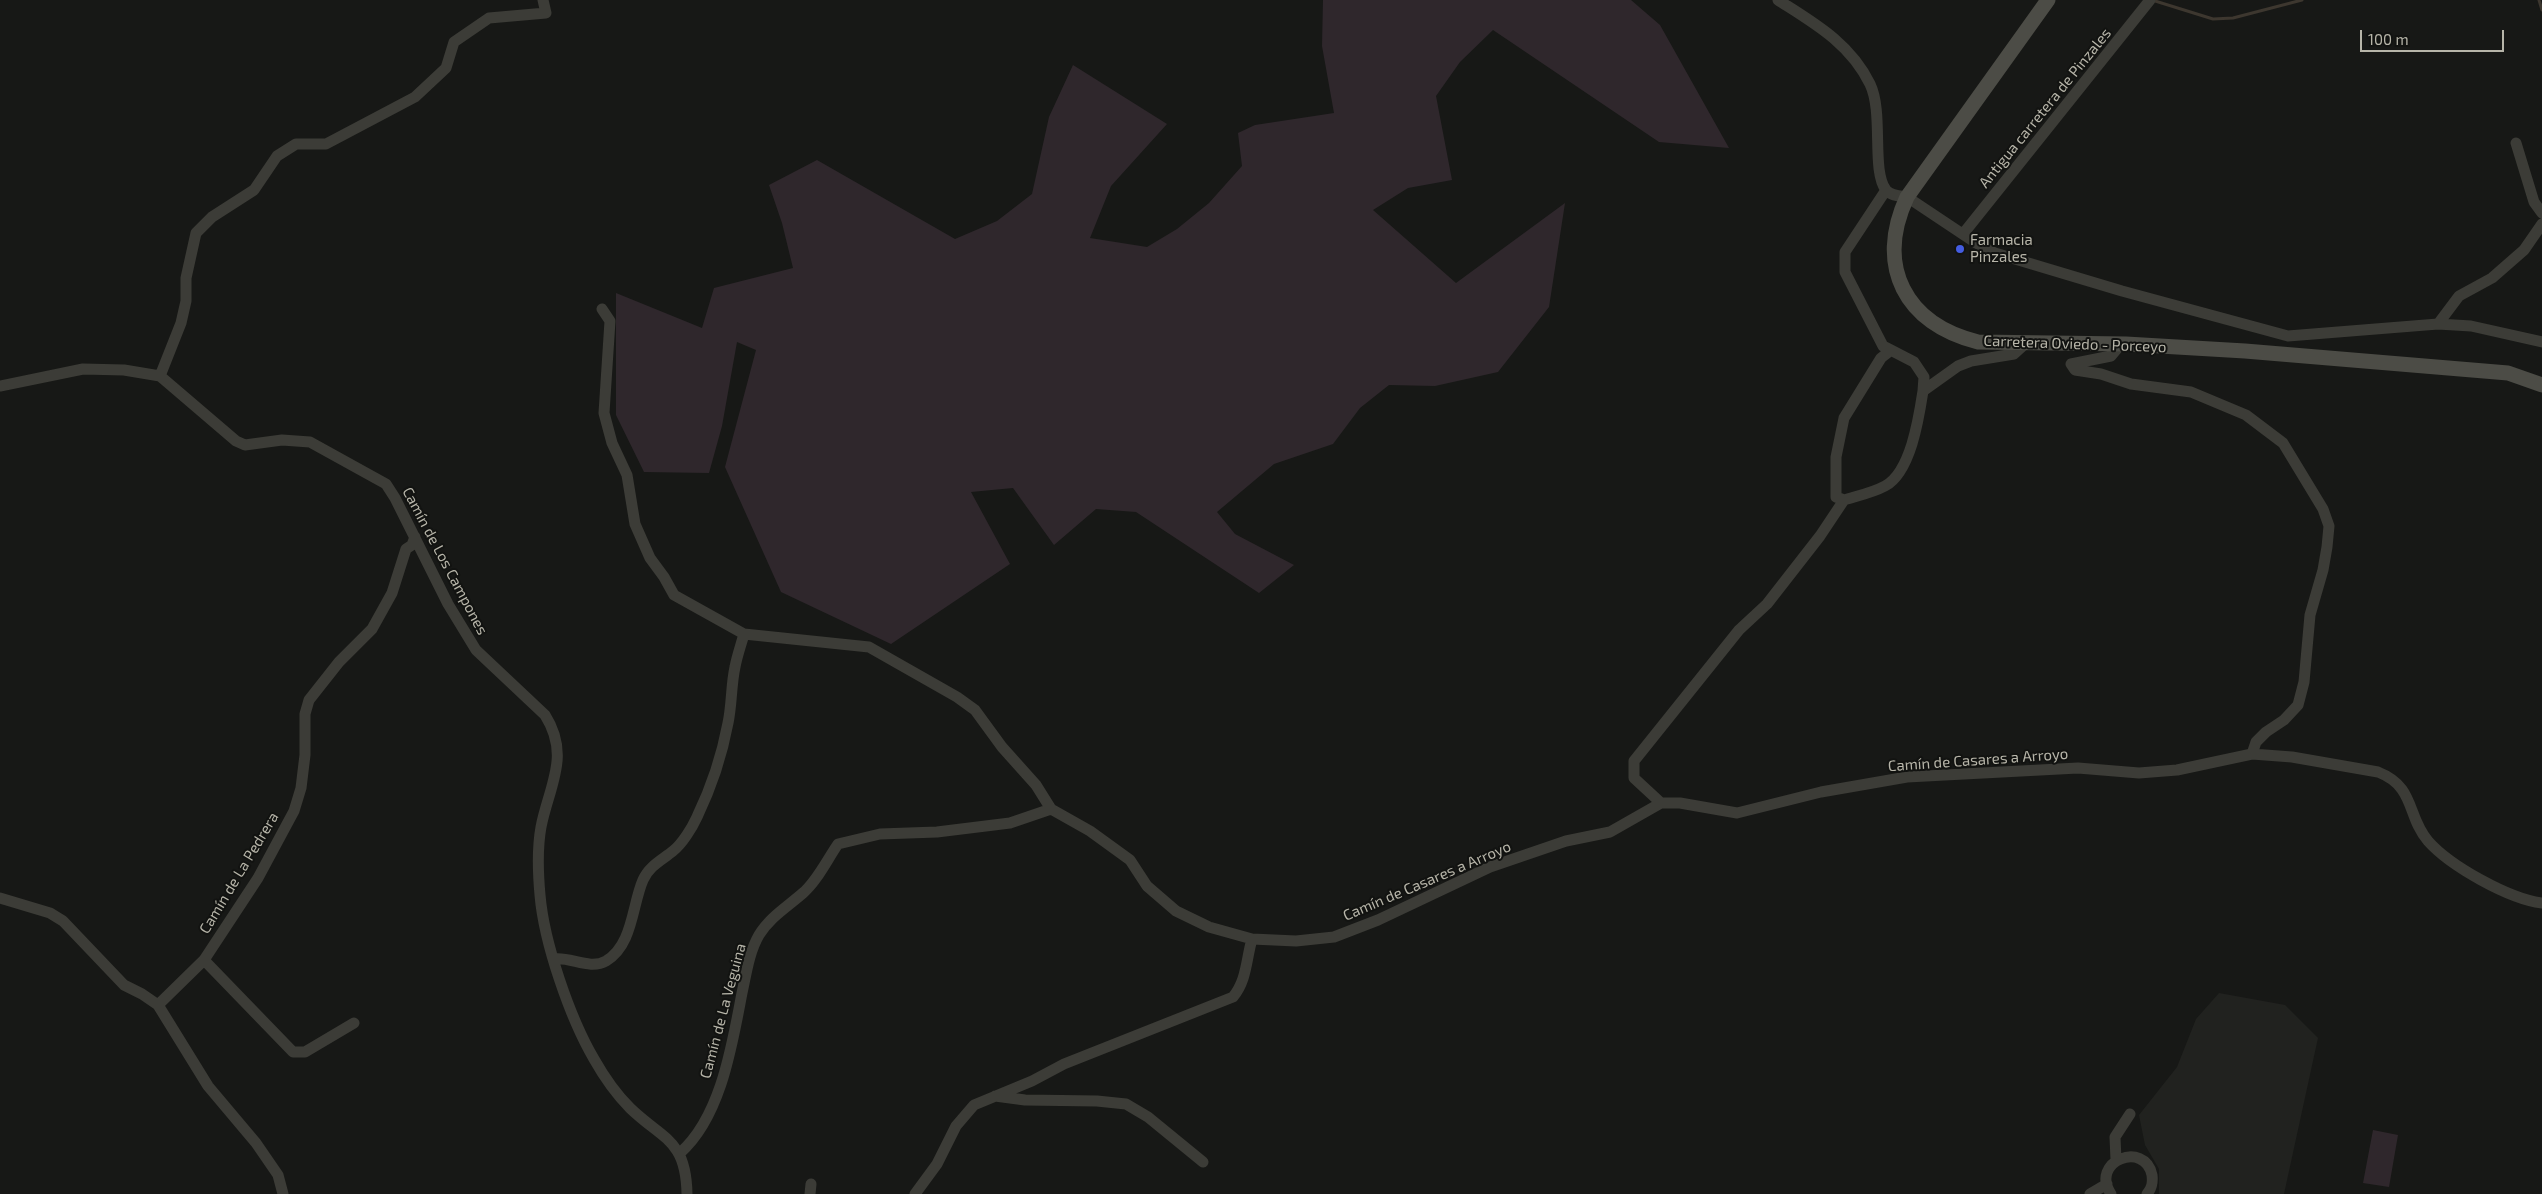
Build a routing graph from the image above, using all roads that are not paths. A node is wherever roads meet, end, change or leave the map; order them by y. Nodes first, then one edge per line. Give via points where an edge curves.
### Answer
1 (543, 0) edge
2 (1778, 0) edge
3 (2048, 0) edge
4 (2150, 0) edge
5 (2516, 143) dead end
6 (1886, 190) junction
7 (1907, 197) junction
8 (2542, 213) edge
9 (2542, 224) edge
10 (1963, 234) junction
11 (602, 309) dead end
12 (2438, 324) junction
13 (2542, 342) edge
14 (2025, 344) junction
15 (2121, 344) junction
16 (1890, 351) junction
17 (160, 376) junction
18 (0, 386) edge
19 (2542, 386) edge
20 (1923, 390) junction
21 (1844, 500) junction
22 (415, 538) junction
23 (744, 634) junction
24 (2252, 754) junction
25 (1661, 803) junction
26 (1051, 809) junction
27 (0, 898) edge
28 (2542, 903) edge
29 (1252, 939) junction
30 (554, 958) junction
31 (204, 960) junction
32 (158, 1005) junction
33 (354, 1023) dead end
34 (994, 1096) junction
35 (2130, 1114) dead end
36 (680, 1153) junction
37 (2116, 1160) junction
38 (1203, 1162) dead end
39 (2109, 1189) edge
40 (2150, 1191) edge
41 (283, 1194) edge
42 (687, 1194) edge
43 (915, 1194) edge
44 (2090, 1194) edge

1 - 17 street via 546,13 489,18 454,42 446,68 415,97 326,144 296,144 277,156 254,190 212,217 196,233 186,278 181,324
2 - 6 street via 1841,43 1871,85 1877,106 1879,167
3 - 7 main road, Carretera Oviedo - Porceyo
4 - 10 street, Antigua carretera de Pinzales
5 - 8 street via 2534,202
6 - 7 street via 1896,196
6 - 16 street via 1846,252 1845,272 1883,346
7 - 10 street
7 - 14 main road, Carretera Oviedo - Porceyo via 1898,216 1893,258 1913,306 1928,320 1957,336 1978,342
9 - 12 street via 2524,250 2492,278 2458,296
10 - 12 street via 1995,253 2122,292 2288,336
11 - 23 street, Camín de Casares a Arroyo via 610,321 604,413 612,443 627,475 635,524 650,558 674,595
12 - 13 street via 2471,326
14 - 15 main road, Carretera Oviedo - Porceyo
14 - 20 street via 2014,354 1958,366
15 - 19 main road, Carretera Oviedo - Porceyo via 2508,373
15 - 24 street via 2110,356 2071,364 2075,370 2131,384 2191,392 2246,415 2283,443 2329,526 2323,570 2310,615 2304,682 2298,705 2256,742
16 - 20 street via 1914,362 1924,377
16 - 21 street via 1881,358 1844,418 1836,457 1836,497
17 - 18 street via 124,370 83,369
17 - 22 street, Camín de Los Campones via 236,441 245,445 282,440 310,442 386,484
20 - 21 street via 1918,422 1900,471 1886,486
21 - 25 street via 1767,604 1739,630 1634,761 1634,778
22 - 30 street, Camín de Los Campones via 448,604 476,650 546,715 553,726 559,751 558,767 541,828 538,852 540,896
22 - 31 street, Camín de La Pedrera via 406,549 392,593 372,629 339,662 309,700 305,714 302,780 294,811 258,878
23 - 26 street, Camín de Casares a Arroyo via 869,647 922,676 974,710 1036,785
23 - 30 street via 735,667 727,726 710,788 696,819 675,850 654,865 644,878 624,942 616,955 604,962 584,963
24 - 25 street, Camín de Casares a Arroyo via 2178,770 2139,773 2078,768 1907,777 1821,792 1737,813
24 - 28 street, Camín de Casares a Arroyo via 2292,756 2390,777 2402,786 2416,822 2428,841 2452,861 2511,895
25 - 29 street, Camín de Casares a Arroyo via 1610,832 1566,842 1490,867 1378,920 1334,937 1296,941
26 - 29 street, Camín de Casares a Arroyo via 1130,860 1147,886 1176,911 1209,927
26 - 36 street, Camín de La Veguina via 1010,823 937,832 880,834 838,844 804,892 776,914 758,936 749,963 730,1054 708,1118 693,1142
27 - 32 street via 63,921 124,985
29 - 34 street via 1243,985 1233,997 1064,1064
30 - 36 street, Camín de Los Campones via 570,1009 594,1060 630,1108 670,1139
31 - 32 street, Camín de La Pedrera
31 - 33 street via 293,1052 305,1052
32 - 41 street via 208,1086 278,1175
34 - 38 street via 1126,1104 1148,1117
34 - 43 street via 974,1105 956,1126 937,1164
35 - 37 street via 2114,1137
36 - 42 street
37 - 39 street via 2107,1173
37 - 40 street via 2130,1156 2144,1161 2151,1173
39 - 44 street

